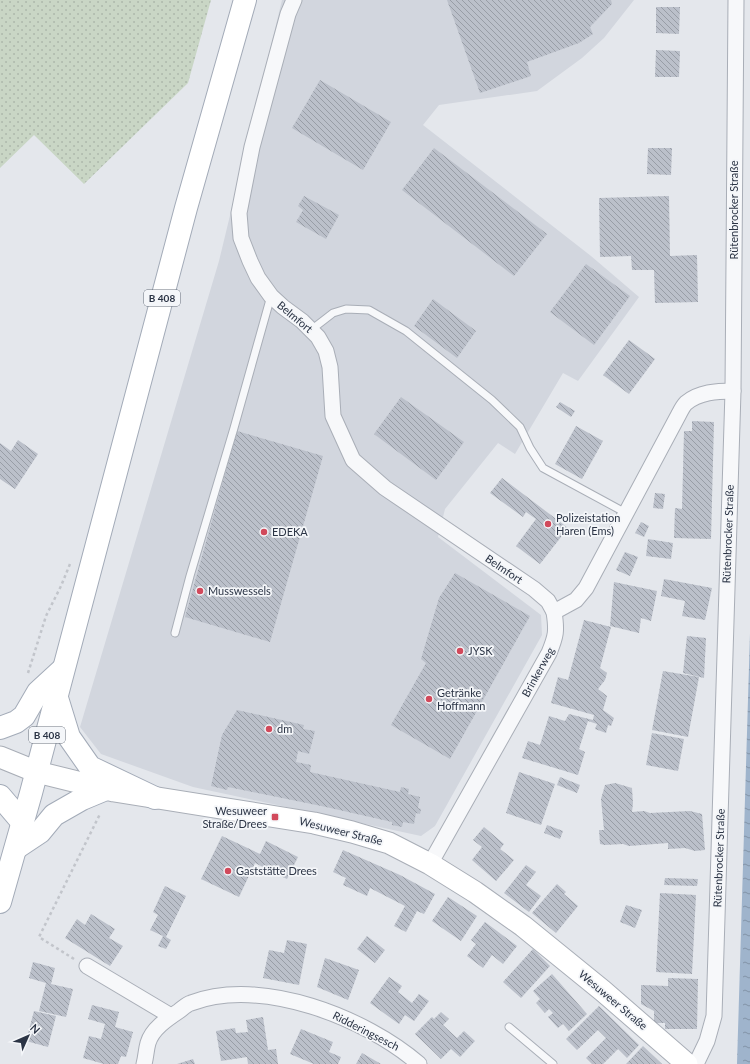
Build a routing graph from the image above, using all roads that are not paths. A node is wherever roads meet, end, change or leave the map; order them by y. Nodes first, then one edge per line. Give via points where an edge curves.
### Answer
1 (245, 0) edge
2 (294, 0) edge
3 (736, 0) edge
4 (271, 296) junction
5 (311, 330) junction
6 (733, 390) junction
7 (626, 513) junction
8 (554, 612) junction
9 (175, 633) dead end
10 (63, 669) junction
11 (57, 698) junction
12 (0, 728) edge
13 (0, 757) edge
14 (37, 772) junction
15 (110, 790) junction
16 (0, 796) edge
17 (156, 798) junction
18 (23, 823) junction
19 (16, 848) junction
20 (430, 864) junction
21 (0, 902) edge
22 (87, 966) road end
23 (170, 1016) junction
24 (509, 1027) dead end
25 (144, 1064) edge
26 (419, 1064) edge
27 (553, 1064) edge
28 (687, 1064) edge
29 (696, 1064) edge

1 - 10 main road, B 408 via 184,216
2 - 4 street, Belmfort via 252,147 239,213 241,238 258,278
3 - 6 street, Rütenbrocker Straße
4 - 5 street, Belmfort
4 - 9 lane
5 - 7 lane via 333,314 346,310 369,310 406,331 492,400 520,427 543,468
5 - 8 street, Belmfort via 326,351 330,367 332,416 353,460 385,488 534,590 548,601
6 - 7 street via 714,391 697,396 686,403
6 - 29 street, Rütenbrocker Straße via 714,1016 707,1041
7 - 8 street via 586,588 576,600
8 - 20 street, Brinkerweg via 556,638 549,653
10 - 11 main road, B 408
10 - 12 main road via 38,692 24,716
11 - 14 main road, B 408
11 - 17 main road via 69,737 90,767
13 - 14 main road, Wesuweer Straße
14 - 15 main road, Wesuweer Straße
14 - 18 main road, B 408
15 - 17 main road, Wesuweer Straße
15 - 19 main road via 82,799 54,815 40,832
16 - 18 main road
17 - 20 main road, Wesuweer Straße via 314,823 352,832 389,843
18 - 19 main road, B 408
19 - 21 main road, B 408
20 - 28 main road, Wesuweer Straße via 523,926
22 - 23 street
23 - 25 street, Ridderingsesch via 157,1028 148,1042
23 - 26 street, Ridderingsesch via 191,1003 219,996 249,994 283,998 345,1018 404,1051
24 - 27 lane

